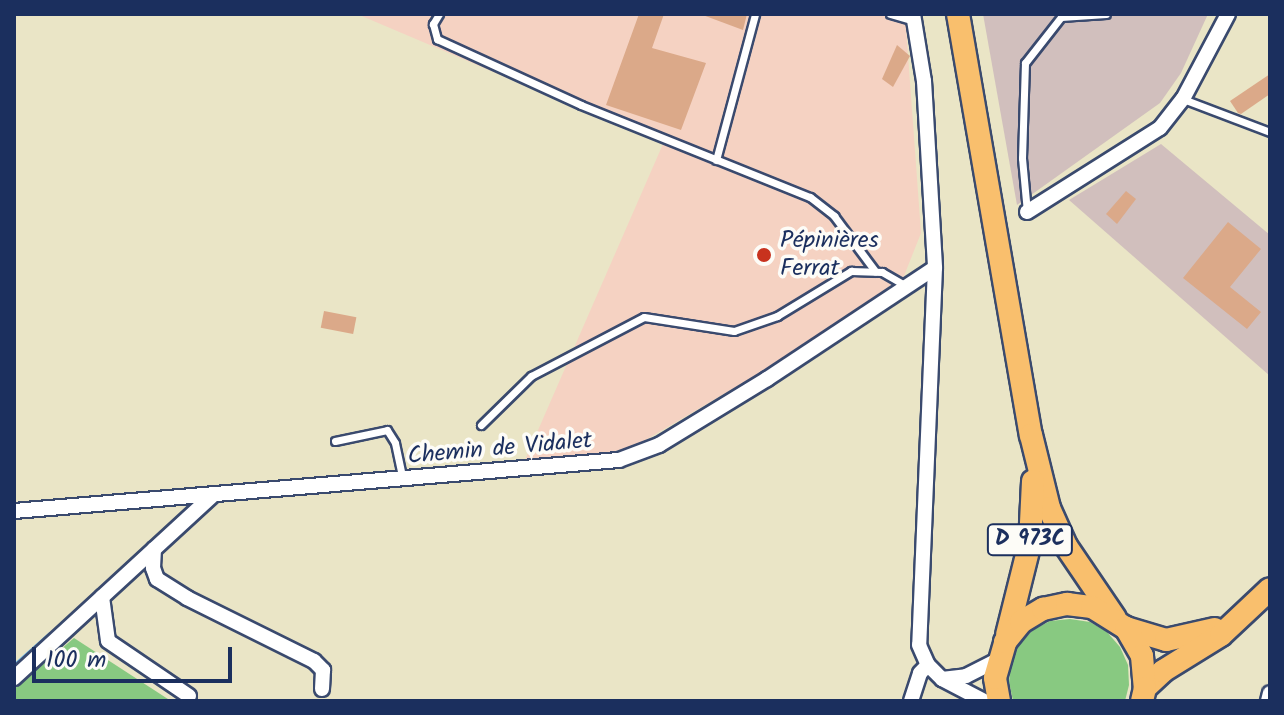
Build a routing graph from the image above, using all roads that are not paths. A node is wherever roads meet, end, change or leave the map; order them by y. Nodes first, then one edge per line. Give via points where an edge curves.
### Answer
1 (439, 14) edge
2 (755, 14) edge
3 (890, 14) edge
4 (958, 14) edge
5 (1106, 14) edge
6 (1228, 14) edge
7 (914, 18) edge
8 (1183, 99) junction
9 (1270, 132) edge
10 (716, 160) junction
11 (1027, 212) joint
12 (935, 268) junction
13 (875, 271) junction
14 (908, 287) junction
15 (481, 425) dead end
16 (1031, 435) junction
17 (335, 441) dead end
18 (402, 480) junction
19 (213, 495) junction
20 (14, 511) edge
21 (154, 549) junction
22 (1270, 589) edge
23 (102, 597) junction
24 (1235, 622) junction
25 (1121, 623) junction
26 (1001, 651) junction
27 (928, 665) junction
28 (14, 678) edge
29 (942, 679) junction
30 (322, 689) dead end
31 (1270, 693) edge
32 (189, 696) dead end
33 (1144, 696) edge
34 (911, 701) edge
35 (984, 701) edge
36 (999, 701) edge
37 (1268, 701) edge

1 - 10 lane via 433,24 437,39
2 - 10 lane
3 - 7 lane
4 - 16 main road, D 973C
5 - 11 lane via 1061,17 1025,63 1022,158
6 - 8 street
7 - 12 street via 924,81
8 - 9 lane
8 - 11 street via 1160,128
10 - 13 lane via 820,204
12 - 14 street, Chemin de Vidalet
12 - 27 street via 918,623 919,645
13 - 14 lane
13 - 15 lane via 851,271 777,316 743,329 644,317 543,368
14 - 18 street, Chemin de Vidalet via 643,453 619,460
16 - 25 main road, D 973C via 1049,508 1066,546
16 - 26 main road, D 973C via 1030,543
17 - 18 lane via 387,430
18 - 19 street, Chemin de Vidalet
19 - 20 street, Chemin de Vidalet
19 - 21 street
21 - 23 street
21 - 30 street via 157,579 314,661 323,670
22 - 24 main road
23 - 28 street
23 - 32 street via 108,641
24 - 25 main road via 1166,640
24 - 33 main road via 1163,671
25 - 26 main road via 1092,607 1067,604 1043,609 1021,622
25 - 33 main road via 1142,656
26 - 29 street via 966,676
26 - 36 main road
27 - 29 street
27 - 34 street
29 - 35 street
31 - 37 street

